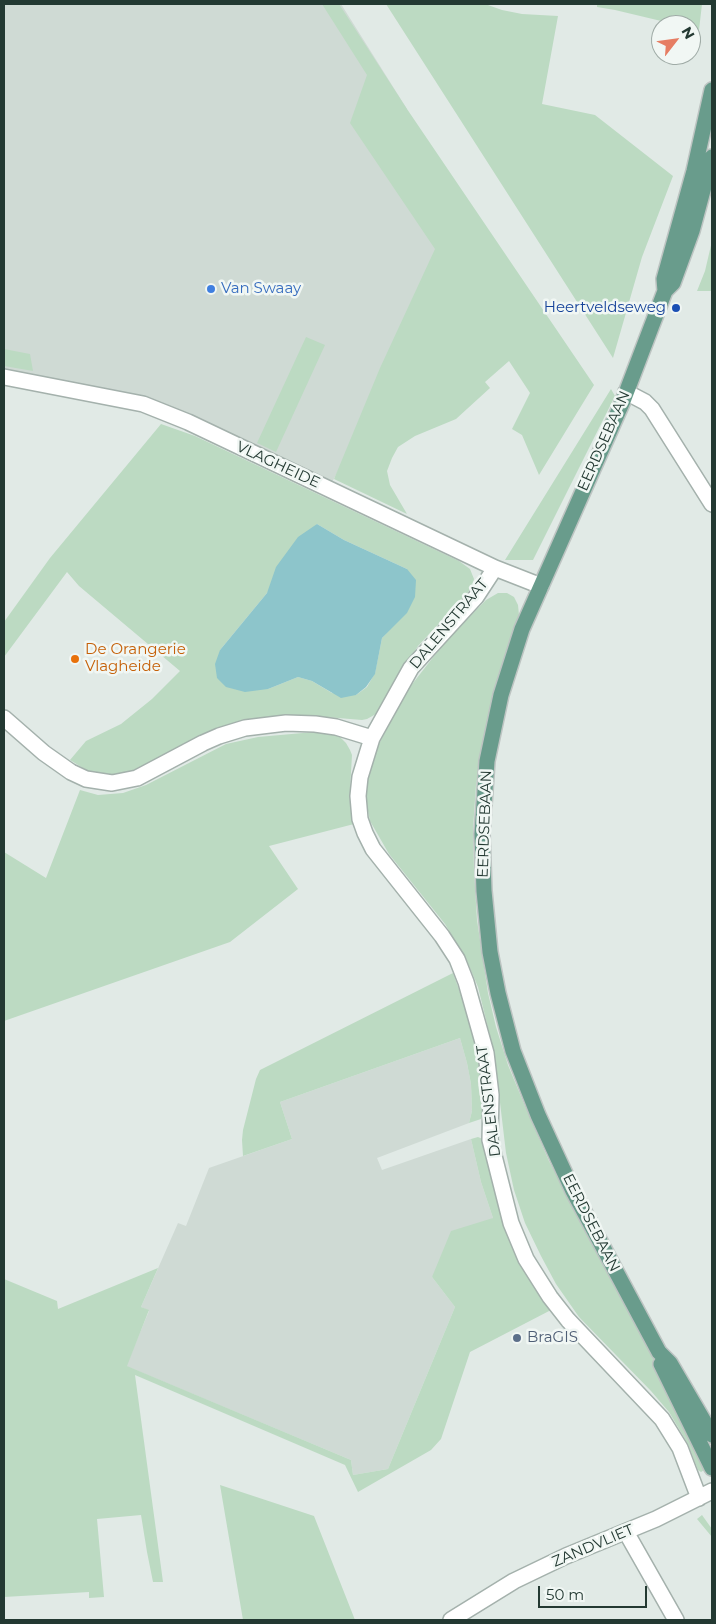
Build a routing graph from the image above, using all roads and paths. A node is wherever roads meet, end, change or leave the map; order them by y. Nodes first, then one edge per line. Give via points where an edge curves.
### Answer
1 (712, 90) edge
2 (712, 157) edge
3 (701, 198) edge
4 (4, 377) edge
5 (626, 392) junction
6 (712, 504) edge
7 (495, 568) junction
8 (541, 586) junction
9 (4, 718) edge
10 (372, 738) junction
11 (659, 1352) junction
12 (712, 1435) edge
13 (712, 1468) edge
14 (706, 1495) edge
15 (626, 1532) junction
16 (451, 1620) edge
17 (676, 1620) edge

1 - 3 main road, EERDSEBAAN
2 - 3 main road, EERDSEBAAN
3 - 5 main road, EERDSEBAAN via 664,279 665,292
4 - 7 street, VLAGHEIDE via 143,404 188,422
5 - 6 street via 645,402 658,416
5 - 8 main road, EERDSEBAAN
7 - 8 street, VLAGHEIDE
7 - 10 street, DALENSTRAAT via 476,597 411,668
8 - 11 main road, EERDSEBAAN via 522,629 501,695 487,761 483,843 490,952 513,1052 538,1115 573,1191
9 - 10 street via 71,772 86,779 112,783 137,778 203,743 245,728 286,723 315,724
10 - 14 street, DALENSTRAAT via 360,777 360,819 373,849 442,936 457,959 466,982 486,1053 491,1095 490,1140 511,1223 526,1259 578,1331 654,1408
11 - 12 main road, EERDSEBAAN via 670,1363
11 - 13 main road, EERDSEBAAN via 662,1367
14 - 15 street, ZANDVLIET
15 - 16 street, ZANDVLIET via 514,1581
15 - 17 street

